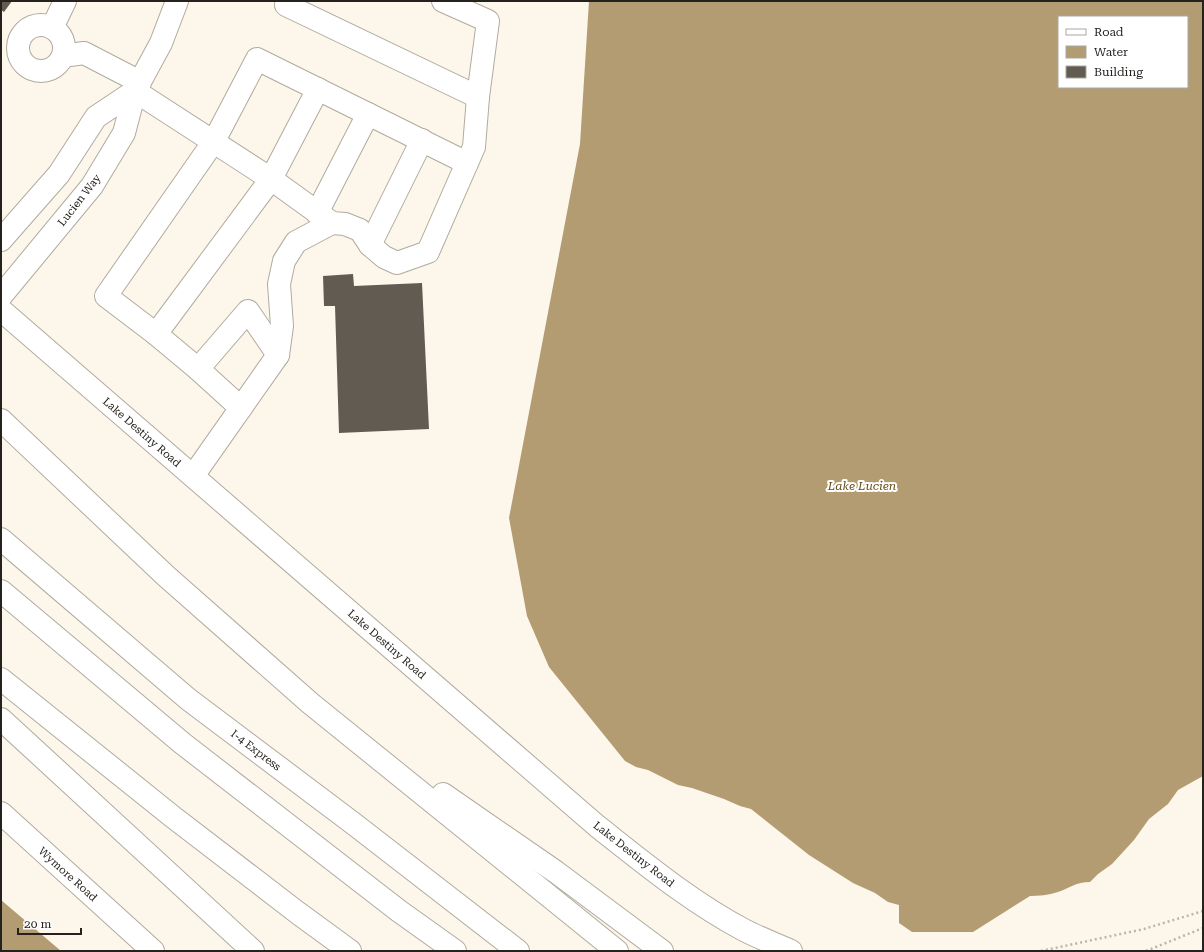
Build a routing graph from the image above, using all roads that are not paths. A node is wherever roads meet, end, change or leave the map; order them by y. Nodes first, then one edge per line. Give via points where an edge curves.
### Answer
1 (65, 1) edge
2 (177, 1) edge
3 (287, 1) edge
4 (443, 1) edge
5 (52, 28) junction
6 (63, 56) junction
7 (137, 87) junction
8 (318, 89) junction
9 (478, 97) junction
10 (368, 114) junction
11 (422, 140) junction
12 (214, 141) junction
13 (467, 163) junction
14 (271, 179) junction
15 (325, 218) junction
16 (1, 240) edge
17 (370, 245) junction
18 (1, 296) edge
19 (1, 310) edge
20 (156, 334) junction
21 (278, 355) junction
22 (198, 369) junction
23 (241, 408) junction
24 (1, 420) edge
25 (193, 476) junction
26 (1, 539) edge
27 (1, 591) edge
28 (1, 679) edge
29 (310, 703) junction
30 (1, 719) edge
31 (1, 813) edge
32 (153, 951) edge
33 (253, 951) edge
34 (350, 951) edge
35 (455, 951) edge
36 (518, 951) edge
37 (617, 951) edge
38 (662, 951) edge
39 (791, 951) edge

1 - 5 main road
2 - 7 main road, Lucien Way via 161,43
3 - 9 main road via 286,5
4 - 9 main road via 488,21
5 - 6 main road via 64,41
5 - 6 main road via 32,26 21,37 18,52 25,65 39,71 54,68
6 - 7 main road via 84,53
7 - 12 main road
7 - 16 main road, Lucien Way via 96,116 59,174
7 - 18 main road, Lucien Way via 124,133 92,186
8 - 10 main road
8 - 12 main road via 257,59
8 - 14 main road
9 - 13 main road via 474,147
10 - 11 main road
10 - 15 main road
11 - 13 main road
11 - 17 main road
12 - 14 main road
12 - 20 main road via 106,296
13 - 17 main road via 428,252 397,263 384,257
14 - 15 main road
14 - 20 main road
15 - 17 main road via 360,230
15 - 21 main road via 296,242 284,261 279,284 282,326
19 - 25 main road, Lake Destiny Road
20 - 22 main road
21 - 22 main road via 248,311
21 - 23 main road
22 - 23 main road
23 - 25 main road
24 - 29 main road via 166,576
25 - 39 main road, Lake Destiny Road via 597,826 695,900 744,930
26 - 36 main road, I-4 Express via 188,699
27 - 35 main road via 182,743 398,911
28 - 34 main road via 173,817
29 - 37 main road
29 - 38 main road via 556,872
30 - 33 main road
31 - 32 main road, Wymore Road

